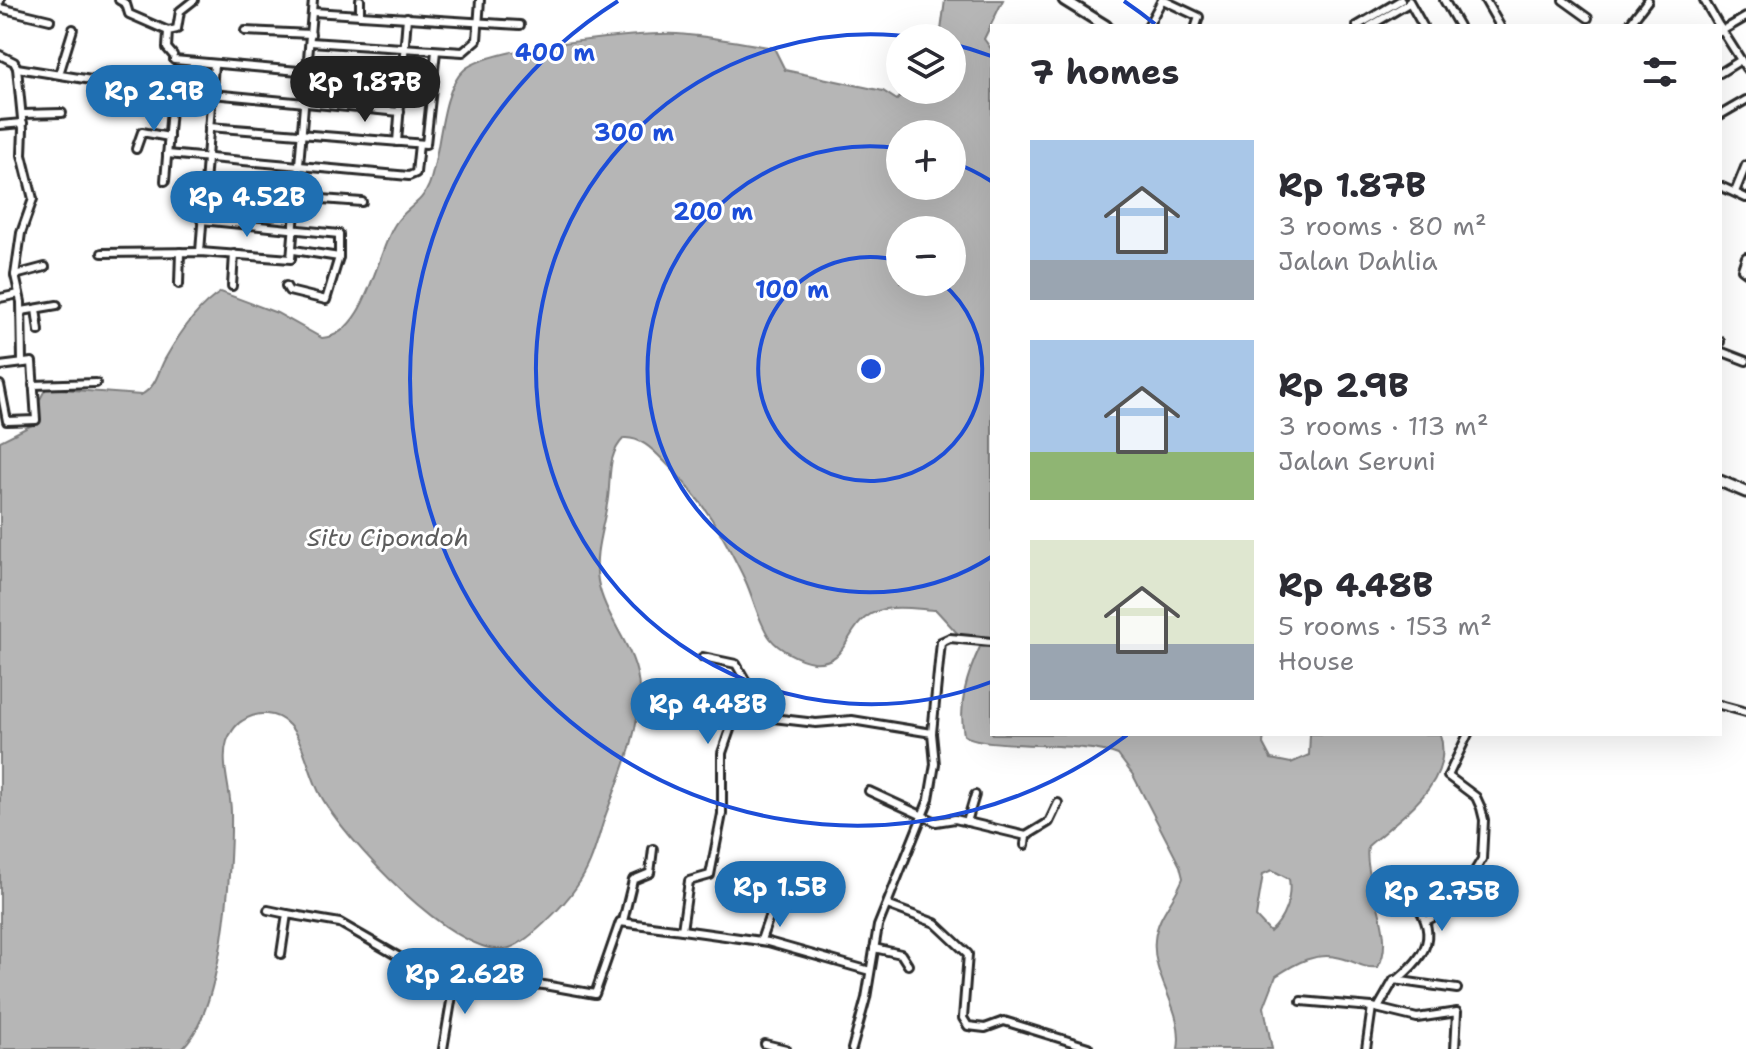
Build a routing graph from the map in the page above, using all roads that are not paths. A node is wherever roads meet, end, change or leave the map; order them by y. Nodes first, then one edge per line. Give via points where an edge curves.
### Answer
1 (119, 0) edge
2 (194, 0) edge
3 (313, 0) edge
4 (360, 0) edge
5 (480, 0) edge
6 (1064, 0) edge
7 (1163, 0) edge
8 (1401, 0) edge
9 (1444, 0) edge
10 (1563, 0) edge
11 (1648, 0) edge
12 (1718, 0) edge
13 (1487, 1) edge
14 (1409, 2) edge
15 (1706, 3) edge
16 (0, 8) edge
17 (313, 12) junction
18 (360, 13) junction
19 (407, 17) junction
20 (1746, 17) edge
21 (1588, 18) dead end
22 (50, 20) dead end
23 (478, 23) junction
24 (1103, 24) edge
25 (1149, 24) edge
26 (1197, 24) edge
27 (1360, 24) edge
28 (1373, 24) edge
29 (1422, 24) edge
30 (1458, 24) edge
31 (1499, 24) edge
32 (1630, 24) edge
33 (1717, 24) edge
34 (520, 25) dead end
35 (1722, 28) edge
36 (73, 29) dead end
37 (168, 31) junction
38 (245, 31) dead end
39 (1722, 31) edge
40 (311, 34) junction
41 (310, 42) junction
42 (404, 48) junction
43 (436, 51) junction
44 (0, 55) edge
45 (1742, 56) edge
46 (214, 64) junction
47 (17, 68) junction
48 (1746, 68) edge
49 (1722, 71) edge
50 (308, 72) junction
51 (59, 74) junction
52 (402, 80) junction
53 (212, 94) junction
54 (1746, 100) edge
55 (305, 102) junction
56 (400, 112) junction
57 (62, 113) dead end
58 (22, 114) junction
59 (1722, 114) edge
60 (23, 123) junction
61 (0, 125) edge
62 (209, 127) junction
63 (303, 134) junction
64 (169, 137) junction
65 (397, 142) junction
66 (423, 144) junction
67 (136, 149) dead end
68 (167, 154) junction
69 (206, 159) junction
70 (1746, 165) edge
71 (300, 168) junction
72 (165, 181) dead end
73 (1722, 187) edge
74 (203, 190) junction
75 (1735, 192) junction
76 (298, 197) junction
77 (1746, 198) edge
78 (362, 202) dead end
79 (201, 220) junction
80 (295, 228) junction
81 (294, 250) junction
82 (180, 252) junction
83 (200, 252) junction
84 (102, 253) dead end
85 (234, 254) junction
86 (339, 257) junction
87 (1746, 257) edge
88 (45, 267) dead end
89 (1746, 272) edge
90 (15, 275) junction
91 (179, 284) dead end
92 (232, 286) dead end
93 (286, 286) dead end
94 (19, 294) junction
95 (0, 298) edge
96 (57, 305) dead end
97 (36, 309) junction
98 (22, 311) junction
99 (39, 331) dead end
100 (1722, 352) edge
101 (1746, 361) edge
102 (22, 362) junction
103 (0, 366) edge
104 (96, 383) dead end
105 (0, 385) edge
106 (33, 385) junction
107 (1722, 482) edge
108 (1746, 492) edge
109 (990, 642) edge
110 (703, 657) dead end
111 (1722, 706) edge
112 (694, 709) dead end
113 (1746, 712) edge
114 (735, 715) junction
115 (758, 715) junction
116 (932, 733) junction
117 (1467, 736) edge
118 (869, 791) dead end
119 (975, 795) dead end
120 (1058, 803) dead end
121 (923, 818) junction
122 (967, 822) junction
123 (1026, 836) junction
124 (1025, 845) dead end
125 (653, 849) dead end
126 (1399, 877) dead end
127 (776, 897) dead end
128 (887, 905) junction
129 (268, 910) dead end
130 (287, 914) junction
131 (623, 921) junction
132 (1426, 921) junction
133 (682, 930) junction
134 (761, 940) junction
135 (874, 948) junction
136 (281, 954) dead end
137 (908, 965) dead end
138 (870, 971) junction
139 (455, 978) junction
140 (1397, 980) junction
141 (1457, 989) dead end
142 (1301, 1001) dead end
143 (1375, 1008) junction
144 (765, 1044) dead end
145 (1088, 1047) dead end
146 (443, 1049) edge
147 (786, 1049) edge
148 (852, 1049) edge
149 (1366, 1049) edge
150 (1455, 1049) edge

1 - 37 street via 129,14
2 - 37 street via 180,11 177,29
3 - 17 street
4 - 18 street
5 - 23 street
6 - 24 main road
7 - 25 street
7 - 26 street via 1199,17
8 - 27 street
9 - 30 street
10 - 21 street
11 - 32 street
12 - 15 street
13 - 31 street
14 - 28 street
14 - 29 street
15 - 33 street
16 - 22 street
17 - 18 street
17 - 40 street
18 - 19 street
19 - 23 street
19 - 42 street
20 - 35 street
23 - 34 street
23 - 43 street via 476,42 463,52
36 - 51 street
37 - 46 street via 167,48 174,57
38 - 40 street
39 - 45 street
40 - 41 street
41 - 42 street
41 - 50 street
42 - 43 street
42 - 52 street
43 - 66 street
44 - 47 street
45 - 48 street
45 - 49 street
46 - 50 street
46 - 53 street
47 - 51 street
47 - 58 street
50 - 52 street
50 - 55 street
51 - 64 street via 147,89 173,84
52 - 56 street
53 - 55 street
53 - 62 street
54 - 59 street
55 - 56 street
55 - 63 street
56 - 65 street
57 - 58 street
58 - 60 street
60 - 61 street
60 - 90 street via 22,155 33,204 21,233
62 - 63 street
62 - 69 street
63 - 65 street
63 - 71 street
64 - 67 street via 142,132
64 - 68 street
65 - 66 street
66 - 71 street via 412,176
68 - 69 street
68 - 72 street
69 - 71 street
69 - 74 street
70 - 75 street
71 - 76 street
73 - 75 street
74 - 76 street
74 - 79 street
75 - 77 street
76 - 78 street
76 - 80 street
79 - 80 street
79 - 83 street
80 - 81 street
80 - 86 street via 338,233
81 - 85 street via 288,260
81 - 86 street
82 - 83 street
82 - 84 street
82 - 91 street
83 - 85 street
85 - 92 street
86 - 93 street via 326,300
87 - 89 street
88 - 90 street
90 - 94 street
94 - 95 street
94 - 98 street
96 - 97 street
97 - 98 street
97 - 99 street
98 - 102 street
100 - 101 street
102 - 103 street
102 - 106 street via 32,362
104 - 106 street
105 - 106 street via 8,421 37,419
107 - 108 main road
109 - 116 street via 941,642
110 - 115 street via 736,664
111 - 113 street
112 - 114 street
114 - 115 street
114 - 133 street via 722,753 722,814 710,875 690,878
115 - 116 street via 816,723 852,720
116 - 121 street via 935,764
117 - 132 street via 1448,776 1476,797 1481,808 1482,859 1453,907
118 - 121 street
119 - 122 street
120 - 123 street via 1049,822
121 - 122 street
121 - 128 street
122 - 123 street
123 - 124 street
125 - 131 street via 650,873 633,880
126 - 132 street
127 - 134 street
128 - 135 street
128 - 145 street via 935,923 968,954 963,1018 968,1026 985,1028 1004,1021
129 - 130 street
130 - 136 street
130 - 139 street via 340,923 408,962
131 - 133 street
131 - 139 street via 595,994
132 - 140 street via 1424,954
133 - 134 street
134 - 138 street
135 - 137 street via 901,954
135 - 138 street
138 - 148 street
139 - 146 street
140 - 141 street
140 - 143 street
142 - 143 street
143 - 149 street
143 - 150 street via 1417,1018 1457,1012
144 - 147 street

